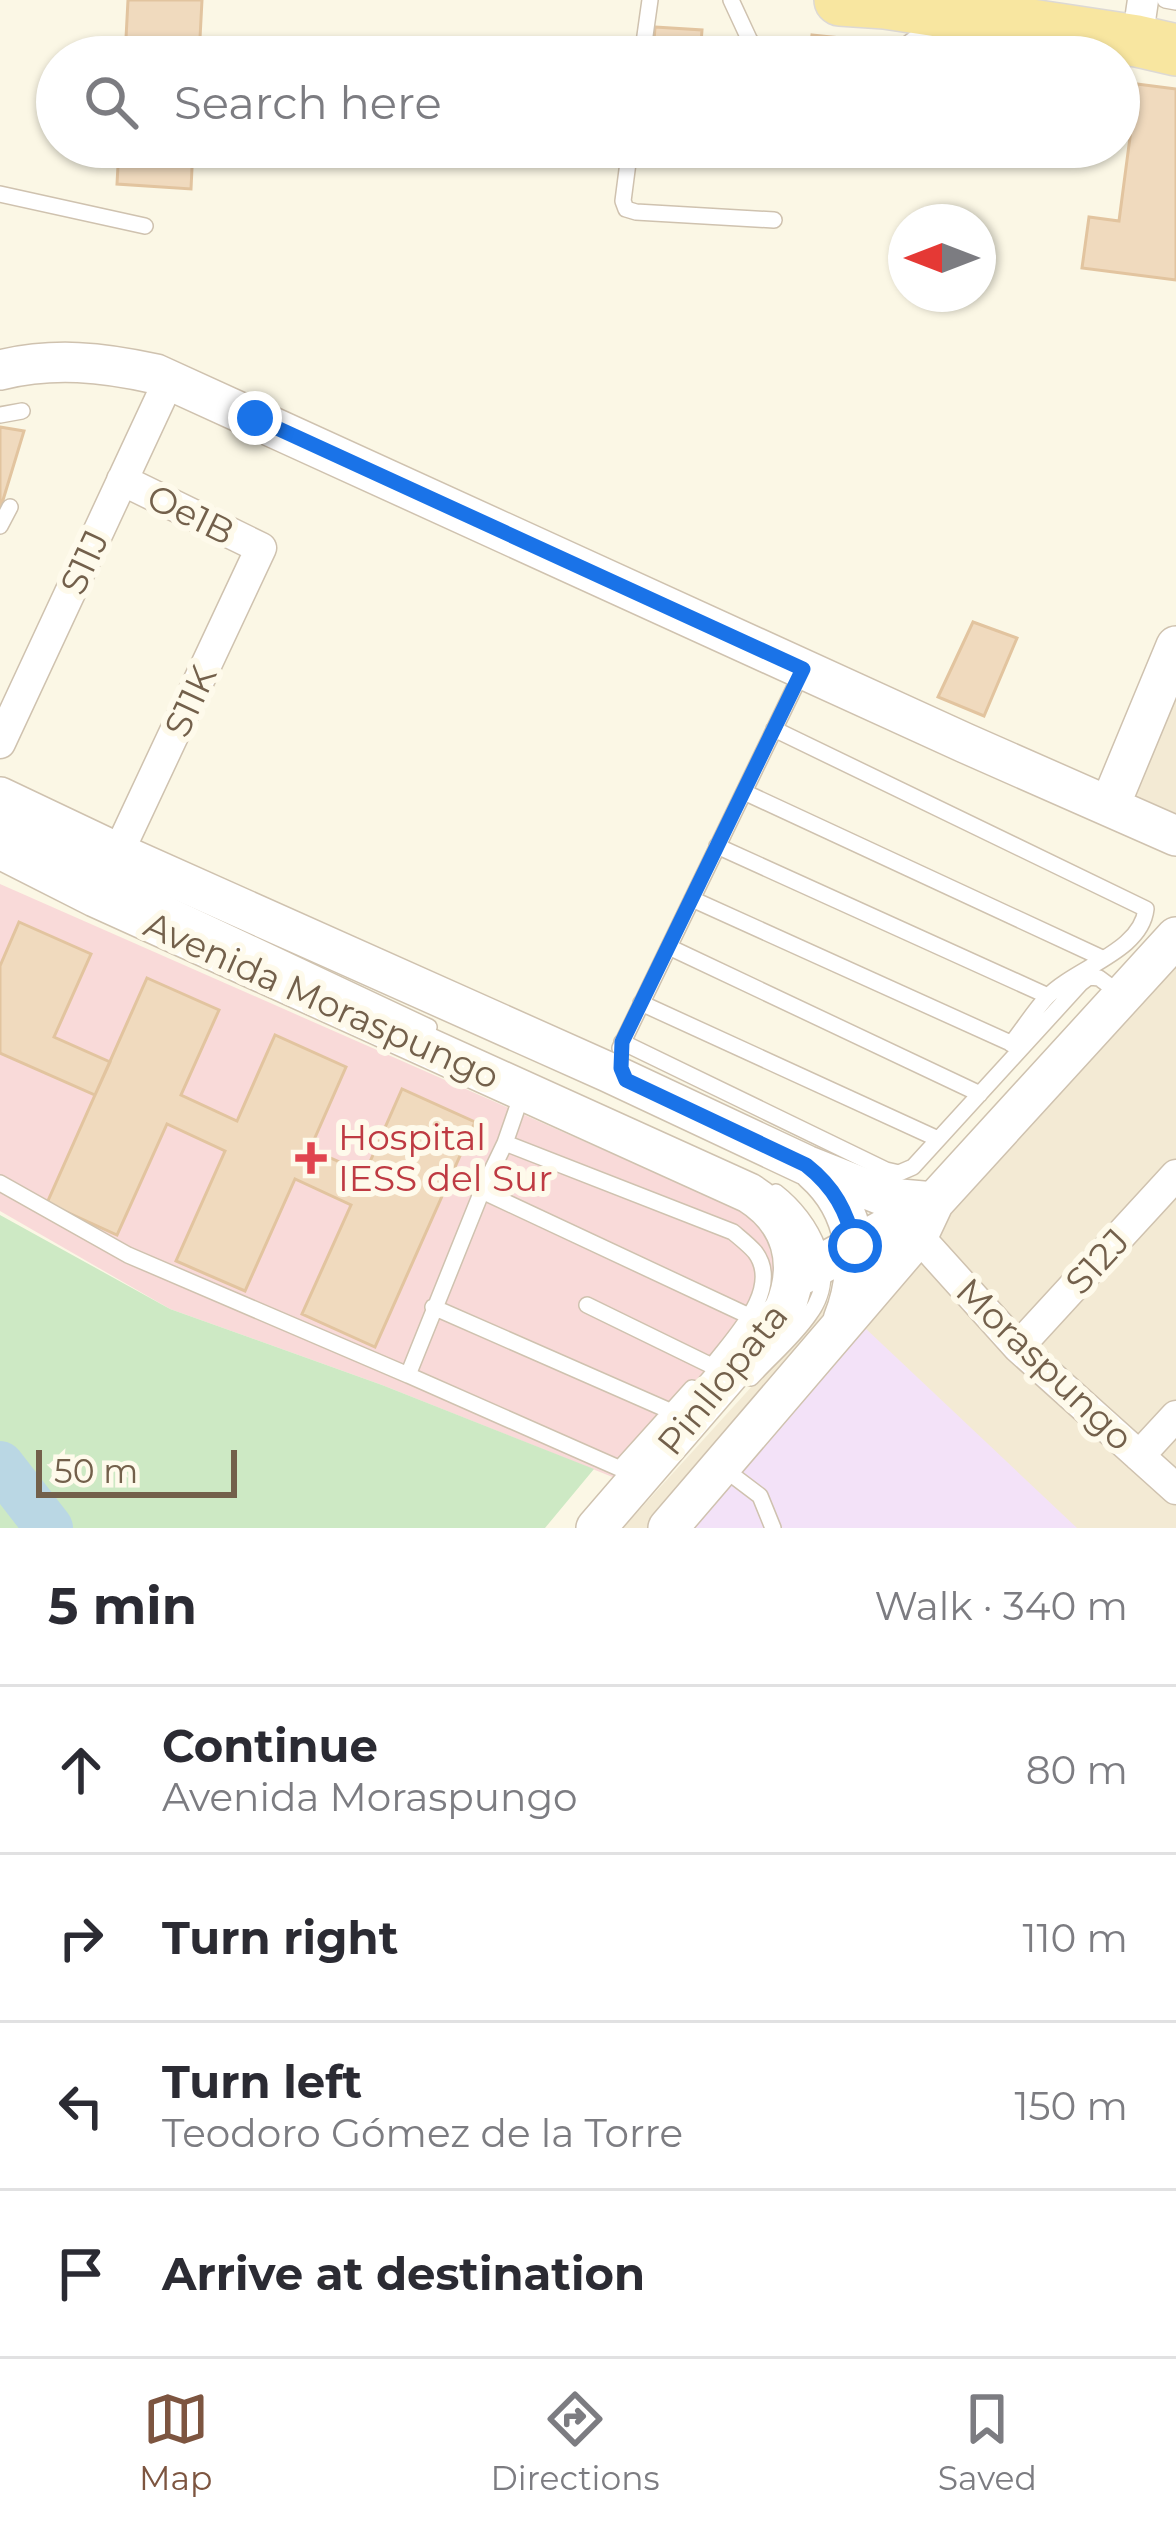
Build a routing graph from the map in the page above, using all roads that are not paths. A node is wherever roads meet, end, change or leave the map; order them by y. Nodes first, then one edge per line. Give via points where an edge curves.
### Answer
1 (650, 0) edge
2 (731, 0) edge
3 (840, 0) edge
4 (1176, 2) edge
5 (950, 13) junction
6 (1148, 22) edge
7 (645, 36) edge
8 (748, 36) edge
9 (918, 36) edge
10 (627, 168) edge
11 (0, 194) edge
12 (774, 220) dead end
13 (145, 226) dead end
14 (0, 370) edge
15 (170, 380) junction
16 (22, 411) dead end
17 (0, 416) edge
18 (122, 480) junction
19 (10, 507) dead end
20 (0, 526) edge
21 (261, 548) joint
22 (1176, 646) edge
23 (803, 669) junction
24 (774, 729) junction
25 (0, 743) edge
26 (744, 792) junction
27 (0, 801) edge
28 (1110, 805) junction
29 (0, 825) edge
30 (1176, 836) edge
31 (717, 846) junction
32 (0, 849) edge
33 (118, 853) junction
34 (692, 898) junction
35 (1176, 937) edge
36 (668, 947) junction
37 (1102, 958) junction
38 (1122, 995) junction
39 (1048, 996) junction
40 (641, 1003) junction
41 (449, 1036) dead end
42 (1016, 1046) junction
43 (619, 1065) junction
44 (529, 1084) junction
45 (980, 1094) junction
46 (938, 1139) junction
47 (506, 1143) junction
48 (798, 1170) junction
49 (1176, 1175) edge
50 (0, 1183) edge
51 (482, 1191) junction
52 (926, 1219) junction
53 (829, 1253) junction
54 (587, 1305) dead end
55 (434, 1307) junction
56 (748, 1316) junction
57 (831, 1340) junction
58 (1018, 1347) junction
59 (712, 1366) junction
60 (408, 1375) junction
61 (670, 1411) junction
62 (1176, 1416) edge
63 (1139, 1456) junction
64 (721, 1467) junction
65 (631, 1473) junction
66 (1176, 1489) edge
67 (596, 1528) edge
68 (608, 1528) edge
69 (657, 1528) edge
70 (668, 1528) edge
71 (773, 1528) edge

1 - 7 lane
2 - 8 lane
3 - 5 main road
4 - 6 lane
5 - 6 main road
5 - 9 lane
10 - 12 lane via 626,209
11 - 13 lane
14 - 15 street via 80,361
15 - 18 street, S11J
15 - 23 street
16 - 17 lane
18 - 21 street, Oe1B
18 - 25 street, S11J
19 - 20 lane
21 - 33 street, S11K
22 - 28 street
23 - 24 lane
23 - 28 street
24 - 26 lane
24 - 37 lane via 1146,909 1143,926
26 - 31 lane
26 - 37 lane
27 - 33 street, Avenida Moraspungo
27 - 48 lane
28 - 30 street
29 - 41 lane
31 - 34 lane
31 - 39 lane
32 - 44 street, Avenida Moraspungo
33 - 43 street, Avenida Moraspungo
34 - 36 lane
34 - 42 lane
35 - 38 street, Pinllopata
36 - 40 lane
36 - 45 lane
37 - 39 lane
38 - 42 lane via 1089,977
38 - 52 street, Pinllopata
39 - 42 lane
40 - 43 lane
40 - 46 lane
42 - 45 lane
43 - 46 lane via 886,1170 913,1167
43 - 48 street, Avenida Moraspungo
44 - 47 lane
44 - 53 street, Avenida Moraspungo via 748,1193 774,1212 793,1254
45 - 46 lane
47 - 51 lane
47 - 56 lane via 733,1232 764,1272
48 - 52 street, Avenida Moraspungo via 889,1198
48 - 53 street, Avenida Moraspungo via 830,1186 846,1214
49 - 58 street, S12J
50 - 60 lane via 128,1255
51 - 55 lane
51 - 56 lane
52 - 53 street, Pinllopata
52 - 57 street, Pinllopata
52 - 58 street, Moraspungo
53 - 57 street, Pinllopata via 854,1285
53 - 65 street, Pinllopata via 775,1324
53 - 68 lane via 810,1315
53 - 69 lane via 838,1297 825,1328
54 - 59 lane
55 - 60 lane
55 - 61 lane
56 - 59 lane
57 - 64 street, Pinllopata
58 - 63 street, Moraspungo
59 - 61 lane
60 - 65 lane
61 - 65 lane
62 - 63 street
63 - 66 street, Moraspungo
64 - 70 street, Pinllopata
64 - 71 lane via 760,1496
65 - 67 street, Pinllopata

